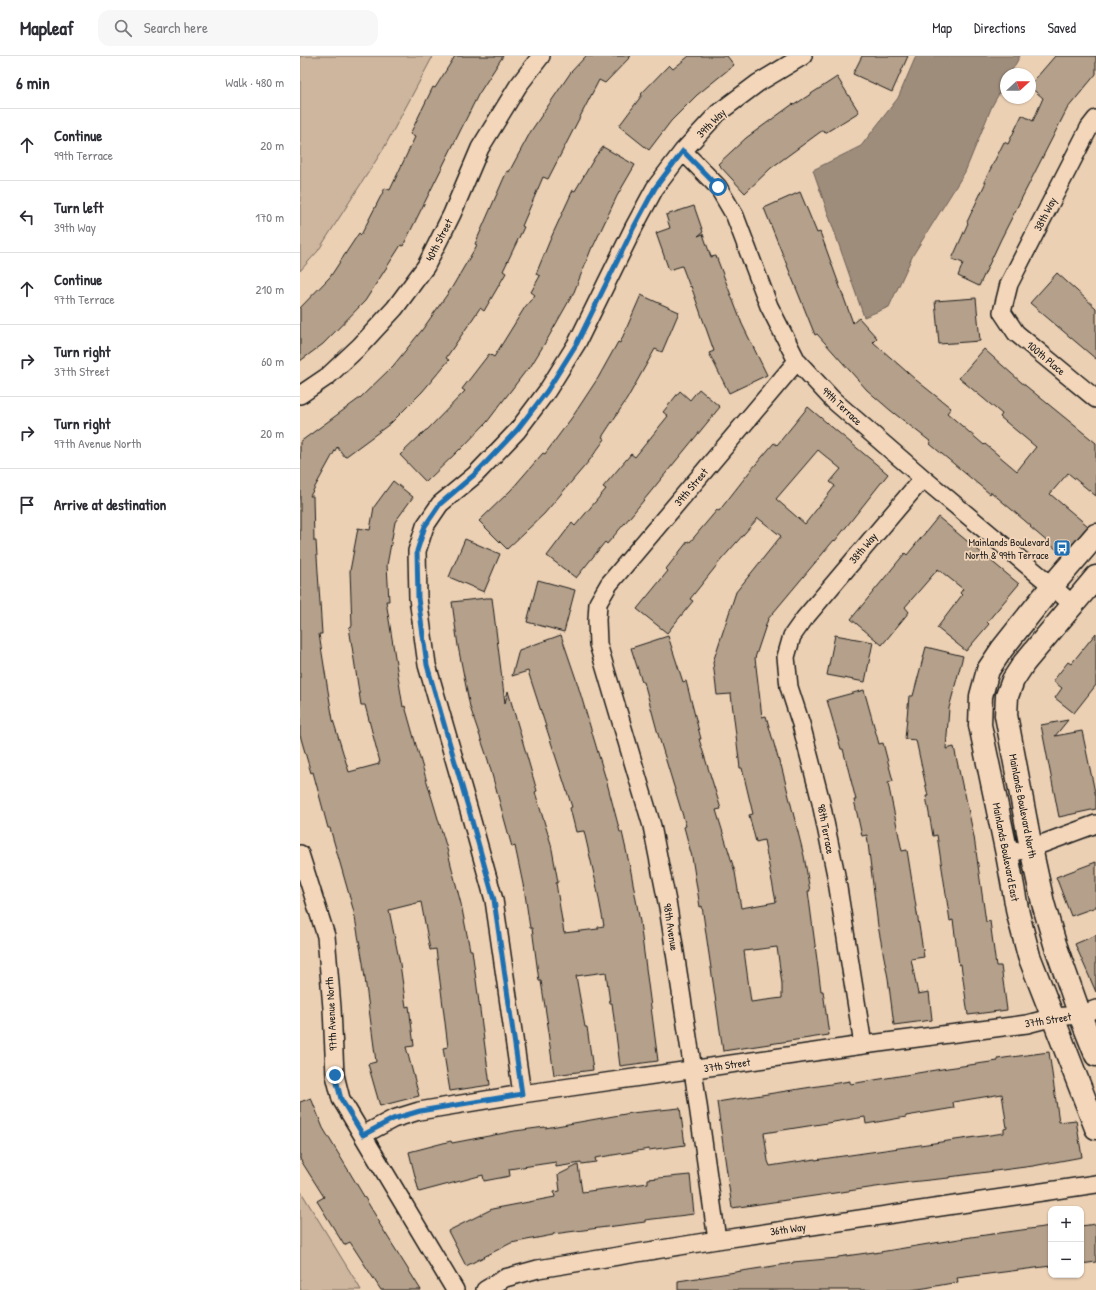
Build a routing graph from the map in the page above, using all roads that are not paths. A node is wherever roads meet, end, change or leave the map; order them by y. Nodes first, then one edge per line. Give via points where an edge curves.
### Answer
1 (541, 56) edge
2 (803, 56) edge
3 (1096, 119) edge
4 (683, 151) junction
5 (1002, 312) joint
6 (798, 361) junction
7 (300, 395) edge
8 (1096, 399) edge
9 (923, 478) junction
10 (1096, 536) edge
11 (1096, 578) edge
12 (1052, 586) junction
13 (1073, 605) junction
14 (804, 619) joint
15 (596, 620) joint
16 (1096, 824) edge
17 (1031, 848) junction
18 (300, 854) edge
19 (1007, 854) junction
20 (1088, 1012) edge
21 (1054, 1017) junction
22 (863, 1045) junction
23 (1096, 1055) edge
24 (693, 1070) junction
25 (522, 1094) junction
26 (1096, 1128) edge
27 (363, 1135) junction
28 (1096, 1184) edge
29 (717, 1240) junction
30 (455, 1290) edge
31 (485, 1290) edge

1 - 7 street, 40th Street via 518,86 480,148 452,214 426,266 394,308 360,346 328,376
2 - 4 street, 39th Way via 758,83 718,113
3 - 5 street, 38th Way via 1009,284
4 - 6 street, 99th Terrace via 718,187 735,216 769,306
4 - 25 street, 39th Way via 655,188 577,343 547,391 517,430 475,474 440,504 425,526 417,551 418,598 427,665 494,900
5 - 8 street, 100th Place via 1016,333
6 - 9 street, 99th Terrace via 833,400
6 - 15 street, 39th Street via 609,584 598,603
9 - 12 street, 99th Terrace
9 - 14 street, 38th Way
10 - 12 street
11 - 13 street, Mainlands Boulevard North
12 - 13 street, 99th Terrace
12 - 19 street, Mainlands Boulevard East via 988,670 981,696 980,725
13 - 17 street, Mainlands Boulevard North via 1024,663 1007,696 1007,723
14 - 22 street, 98th Terrace via 792,636 786,657 789,687 820,798 836,875
15 - 24 street, 98th Avenue via 598,644 652,826 668,907
16 - 17 street
17 - 19 street
17 - 20 street, Mainlands Boulevard North via 1055,944
18 - 27 street, 97th Avenue North via 326,936 335,1075 341,1099
19 - 21 street, Mainlands Boulevard East via 1029,956
20 - 21 street, 37th Street
20 - 23 street, Mainlands Boulevard North
21 - 22 street, 37th Street via 1027,1024
21 - 26 street, Mainlands Boulevard East
22 - 24 street, 37th Street
24 - 25 street, 37th Street
24 - 29 street, 98th Avenue
25 - 27 street, 37th Street via 420,1111 393,1119
27 - 30 street, 97th Avenue North
28 - 29 street, 36th Way
29 - 31 street, 36th Way via 538,1269 505,1278

